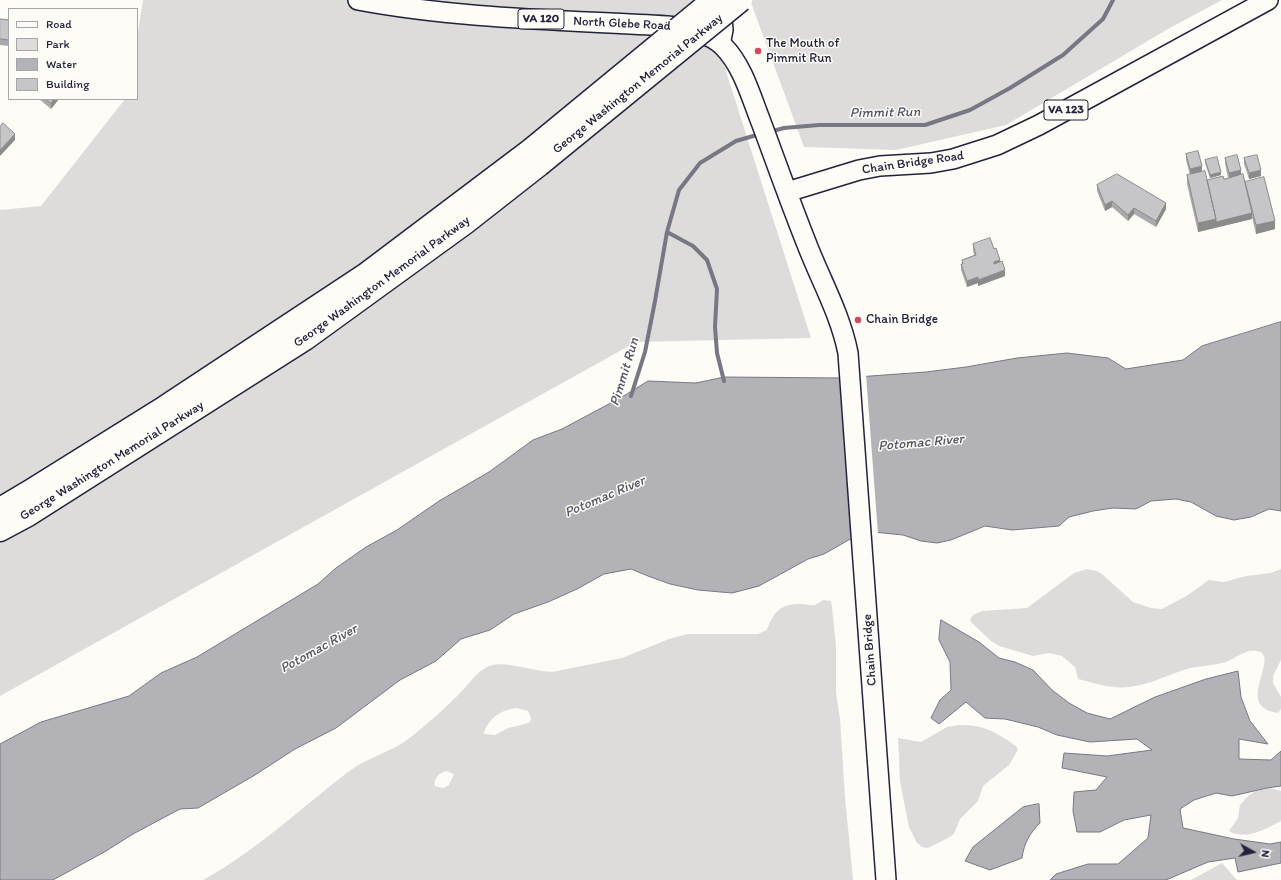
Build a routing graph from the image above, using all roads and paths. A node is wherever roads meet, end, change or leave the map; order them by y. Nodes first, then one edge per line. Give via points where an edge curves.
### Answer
1 (358, 0) edge
2 (713, 0) edge
3 (722, 0) edge
4 (740, 0) edge
5 (1268, 0) edge
6 (722, 45) junction
7 (535, 157) junction
8 (787, 192) junction
9 (0, 508) edge
10 (0, 530) edge
11 (886, 880) edge

1 - 6 main road, North Glebe Road / VA 120 via 464,15 676,27 703,34
2 - 7 highway, George Washington Memorial Parkway, bridge
3 - 6 street via 725,30
4 - 7 highway, George Washington Memorial Parkway, bridge
5 - 8 main road, Chain Bridge Road / VA 123 via 1024,133 986,150 953,160 859,170
6 - 8 main road, North Glebe Road / VA 120 via 742,76
7 - 9 highway, George Washington Memorial Parkway via 365,275 165,408
7 - 10 highway, George Washington Memorial Parkway via 465,223 305,338 28,515
8 - 11 main road, Chain Bridge via 838,315 846,342 851,380

